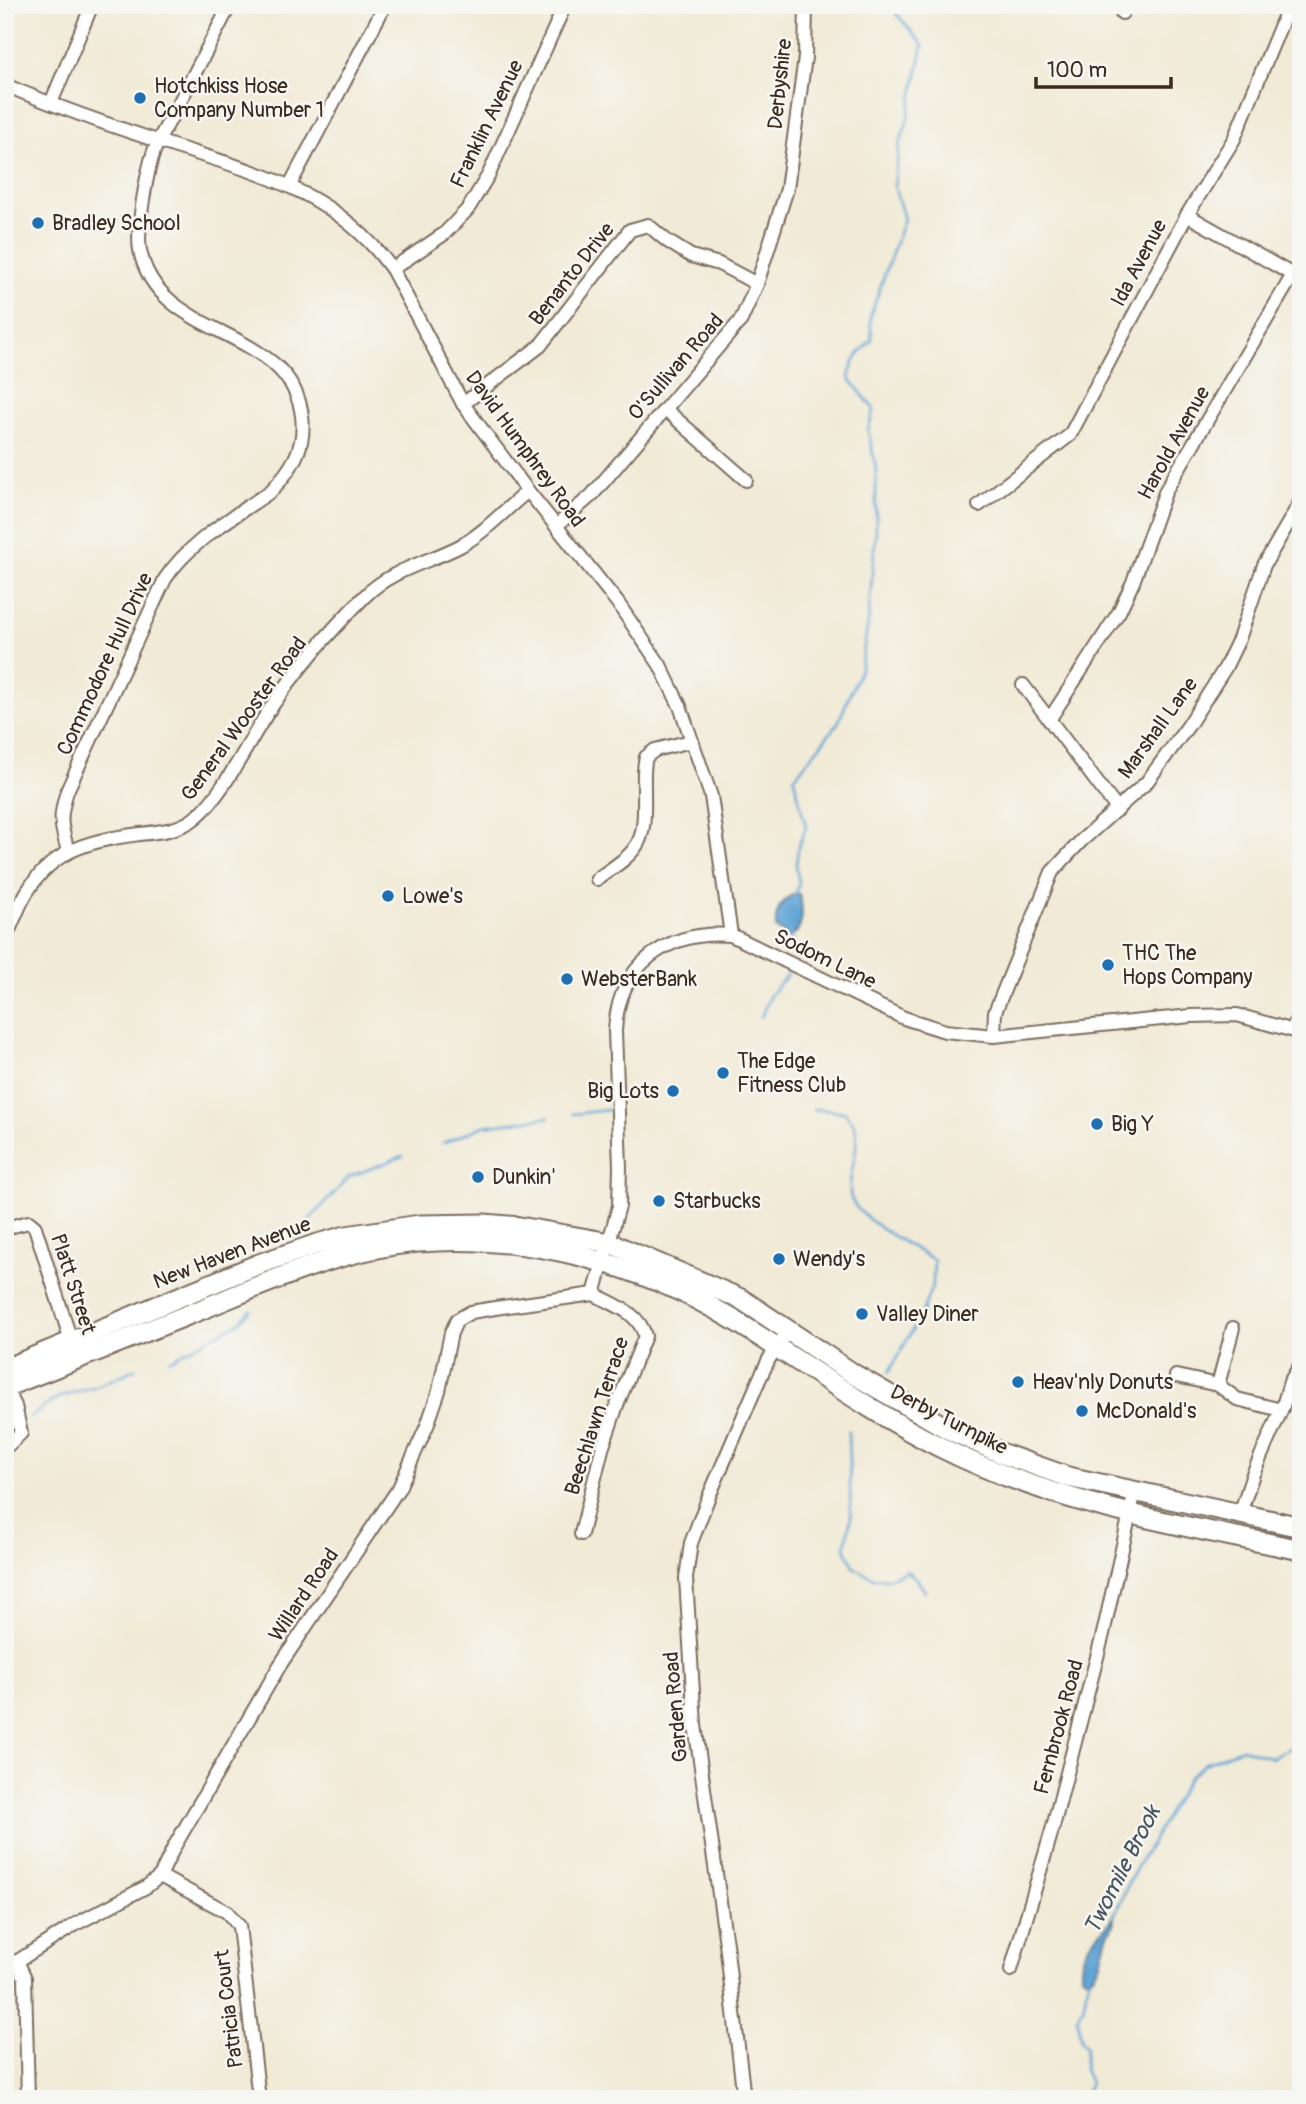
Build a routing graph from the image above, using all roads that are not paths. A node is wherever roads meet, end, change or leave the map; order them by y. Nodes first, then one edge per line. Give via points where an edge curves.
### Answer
1 (92, 5) edge
2 (230, 5) edge
3 (385, 5) edge
4 (565, 5) edge
5 (806, 5) edge
6 (1289, 5) edge
7 (5, 85) edge
8 (51, 103) junction
9 (159, 141) junction
10 (790, 166) joint
11 (290, 185) junction
12 (1187, 215) junction
13 (1301, 261) edge
14 (392, 269) junction
15 (1297, 277) edge
16 (757, 284) junction
17 (463, 404) junction
18 (665, 409) junction
19 (746, 480) dead end
20 (528, 491) junction
21 (1301, 501) edge
22 (979, 505) dead end
23 (556, 526) junction
24 (1023, 685) dead end
25 (1049, 720) junction
26 (691, 741) junction
27 (1118, 810) junction
28 (68, 851) junction
29 (597, 879) dead end
30 (731, 935) junction
31 (5, 939) edge
32 (1301, 1013) edge
33 (1296, 1031) edge
34 (993, 1036) junction
35 (5, 1228) edge
36 (607, 1252) junction
37 (594, 1294) junction
38 (782, 1327) junction
39 (1233, 1328) dead end
40 (70, 1342) junction
41 (770, 1345) junction
42 (79, 1360) junction
43 (1301, 1369) edge
44 (1176, 1376) dead end
45 (6, 1381) edge
46 (1218, 1385) junction
47 (1281, 1410) junction
48 (5, 1448) edge
49 (1108, 1485) junction
50 (1135, 1491) junction
51 (1103, 1508) junction
52 (1129, 1514) junction
53 (1240, 1514) junction
54 (1301, 1527) edge
55 (581, 1534) dead end
56 (1301, 1550) edge
57 (160, 1875) junction
58 (17, 1961) junction
59 (5, 1969) edge
60 (1010, 1970) dead end
61 (28, 2099) edge
62 (259, 2099) edge
63 (744, 2099) edge

1 - 8 street
2 - 9 street, Commodore Hull Drive
3 - 11 street
4 - 14 street, Franklin Avenue via 489,174 468,208 444,234
5 - 10 street, Derbyshire via 805,57
6 - 12 street, Ida Avenue via 1234,139
7 - 8 street, David Humphrey Road
8 - 9 street, David Humphrey Road
9 - 11 street, David Humphrey Road
9 - 28 street, Commodore Hull Drive via 138,235 149,275 178,309 278,366 297,396 303,431 296,459 271,491 192,548 165,579 67,791 61,814
10 - 16 street, O'Sullivan Road
11 - 14 street, David Humphrey Road via 360,232
12 - 15 street
12 - 22 street, Ida Avenue via 1070,435
13 - 15 street, Harold Avenue
14 - 17 street, David Humphrey Road
15 - 25 street, Harold Avenue via 1166,490 1119,612
16 - 17 street, Benanto Drive via 719,264 691,256 648,225 630,230 540,345
16 - 18 street, O'Sullivan Road via 741,320
17 - 20 street, David Humphrey Road
18 - 19 street
18 - 23 street, O'Sullivan Road via 592,495
20 - 23 street, David Humphrey Road
20 - 28 street, General Wooster Road via 472,538 401,570 364,597 271,708 210,804 194,819 164,831 108,838
21 - 27 street, Marshall Lane via 1264,565 1225,668 1146,783
23 - 26 street, David Humphrey Road via 651,650 680,706
24 - 25 street
25 - 27 street
26 - 29 street via 654,750 646,757 640,841 629,857
26 - 30 street, David Humphrey Road via 711,796
27 - 34 street, Marshall Lane via 1052,872 995,1012
28 - 31 street via 35,882
30 - 34 street, Sodom Lane via 904,1018 945,1031
30 - 36 street, Sodom Lane via 710,933 680,939 648,957 623,992 615,1031 619,1206
32 - 33 street
33 - 34 street, Sodom Lane via 1237,1015
35 - 40 street, Platt Street via 29,1222 35,1227
36 - 37 street
36 - 38 highway, Derby Turnpike via 741,1299
36 - 40 highway, New Haven Avenue via 532,1228 484,1224 420,1225 346,1236 288,1252
36 - 41 highway, Derby Turnpike via 730,1318
36 - 42 highway, New Haven Avenue via 483,1242 419,1242 359,1251 295,1271
37 - 55 street, Beechlawn Terrace via 634,1316 645,1336 606,1438
37 - 57 street, Willard Road via 471,1312 457,1320 427,1426 399,1488 280,1665
38 - 41 highway
38 - 49 highway, Derby Turnpike via 948,1429 1013,1458
39 - 46 street
40 - 42 street, Platt Street
40 - 45 highway, New Haven Avenue
41 - 51 highway, Derby Turnpike via 940,1447
41 - 63 street, Garden Road via 691,1543 686,1578 695,1724
42 - 45 highway, New Haven Avenue
43 - 47 street via 1290,1382
44 - 46 street
45 - 48 street via 21,1433
46 - 47 street via 1237,1399
47 - 53 street
49 - 50 highway, Derby Turnpike
49 - 51 highway
50 - 52 street, Fernbrook Road
50 - 53 highway, Derby Turnpike
51 - 52 highway, Derby Turnpike
52 - 56 highway, Derby Turnpike
52 - 60 street, Fernbrook Road via 1053,1827
53 - 54 highway, Derby Turnpike
57 - 58 street, Willard Road via 128,1899 76,1924
57 - 62 street, Patricia Court via 227,1912 239,1926
58 - 59 street, Willard Road
58 - 61 street via 24,1978

